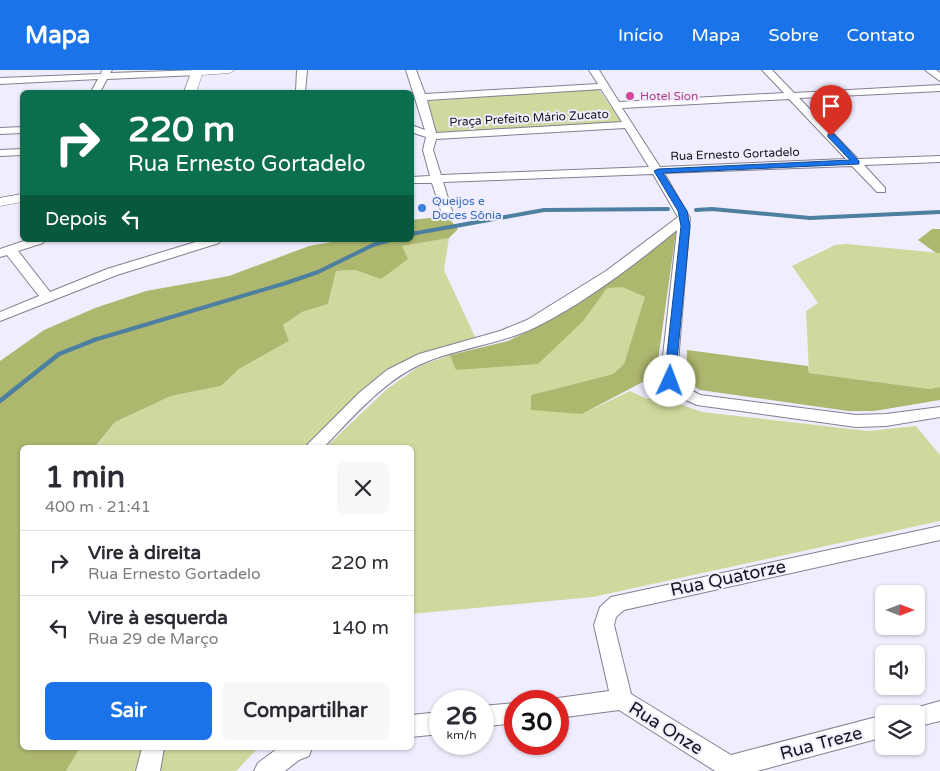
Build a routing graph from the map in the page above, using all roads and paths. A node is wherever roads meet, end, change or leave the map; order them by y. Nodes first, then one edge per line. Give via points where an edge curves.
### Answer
1 (229, 70) edge
2 (302, 70) edge
3 (403, 70) edge
4 (411, 70) edge
5 (594, 70) edge
6 (767, 70) edge
7 (930, 70) edge
8 (198, 71) edge
9 (106, 73) edge
10 (940, 78) edge
11 (0, 81) edge
12 (604, 86) junction
13 (940, 88) edge
14 (97, 90) edge
15 (191, 90) edge
16 (301, 90) edge
17 (408, 90) edge
18 (414, 96) edge
19 (792, 96) junction
20 (423, 101) junction
21 (414, 105) edge
22 (616, 106) junction
23 (629, 125) junction
24 (414, 129) edge
25 (20, 130) edge
26 (0, 131) edge
27 (432, 136) junction
28 (20, 152) edge
29 (0, 153) edge
30 (940, 159) edge
31 (857, 162) junction
32 (658, 171) junction
33 (436, 179) junction
34 (414, 180) edge
35 (881, 190) dead end
36 (20, 198) edge
37 (0, 202) edge
38 (446, 211) dead end
39 (684, 218) junction
40 (33, 242) edge
41 (208, 242) edge
42 (5, 252) edge
43 (47, 298) junction
44 (0, 317) edge
45 (940, 412) edge
46 (315, 445) edge
47 (940, 533) edge
48 (622, 700) junction
49 (569, 707) edge
50 (940, 711) edge
51 (925, 715) edge
52 (429, 724) edge
53 (414, 726) edge
54 (875, 729) edge
55 (153, 750) edge
56 (296, 750) edge
57 (732, 769) edge
58 (148, 771) edge
59 (266, 771) edge

1 - 8 street
2 - 16 street
3 - 17 street
4 - 20 street
5 - 12 street
6 - 19 street
7 - 10 street
8 - 9 street
8 - 15 street
9 - 11 street
9 - 14 street
12 - 20 street, Praça Prefeito Mário Zucato
12 - 22 street
13 - 19 street
18 - 20 street
19 - 22 street
19 - 31 street
20 - 21 street, Praça Prefeito Mário Zucato
20 - 27 street
22 - 23 street
23 - 27 street, Praça Prefeito Mário Zucato
23 - 32 street
24 - 27 street
25 - 26 street
27 - 33 street via 428,150
28 - 29 street
30 - 31 street, Rua Ernesto Gortadelo
31 - 32 street, Rua Ernesto Gortadelo
31 - 35 street
32 - 33 street, Rua Ernesto Gortadelo
32 - 39 street
33 - 34 street, Rua Ernesto Gortadelo
33 - 38 street
36 - 37 street
39 - 45 street via 669,374 674,388 697,400 856,421
39 - 46 street via 653,243 531,324 401,368
40 - 42 street
41 - 43 street via 112,272
42 - 43 street
43 - 44 street
47 - 48 street, Rua Quatorze via 618,604 607,613 604,625
48 - 49 street
48 - 57 street, Rua Onze
50 - 51 street
52 - 53 street
54 - 57 street, Rua Treze
55 - 58 street
56 - 59 street

